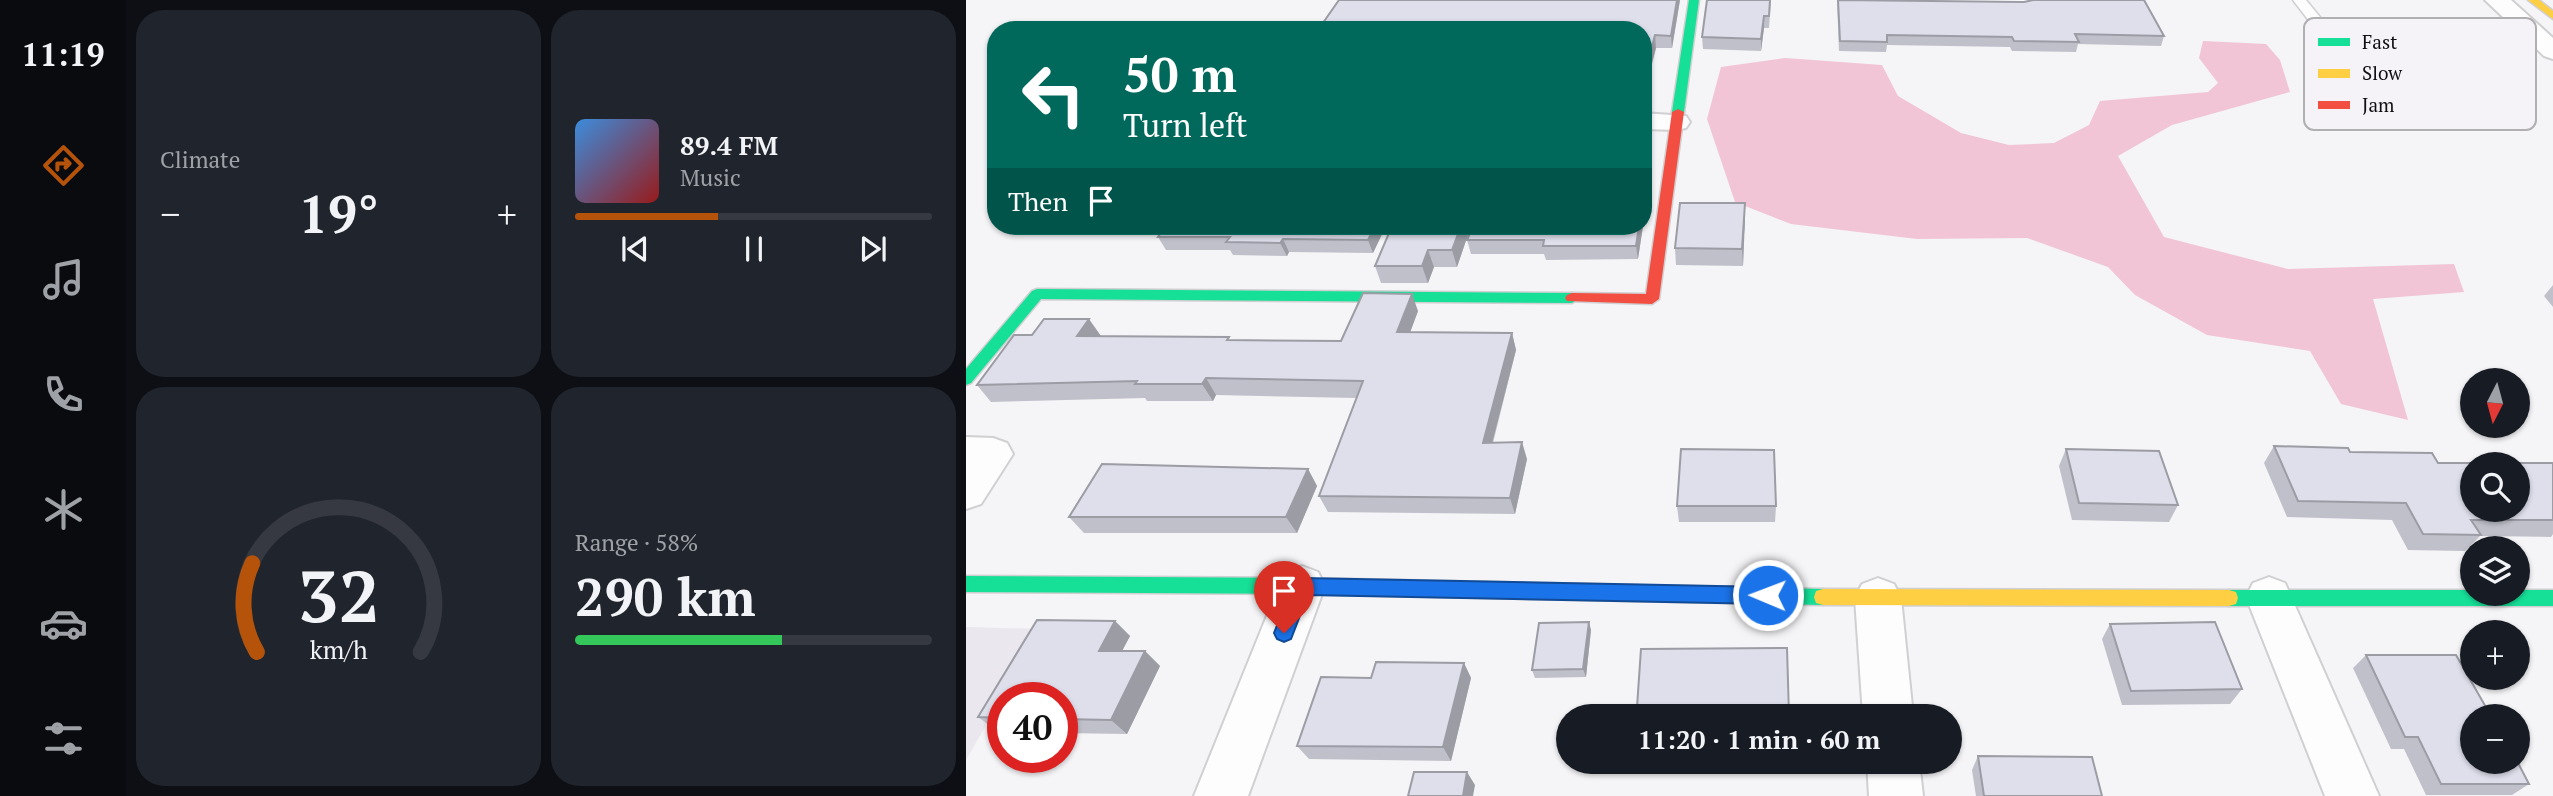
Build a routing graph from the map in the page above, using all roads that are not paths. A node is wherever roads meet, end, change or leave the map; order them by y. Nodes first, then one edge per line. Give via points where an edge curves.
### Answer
1 (1695, 0) edge
2 (1872, 0) edge
3 (2031, 0) edge
4 (2299, 0) edge
5 (2497, 0) edge
6 (2533, 0) edge
7 (2553, 16) edge
8 (2314, 18) edge
9 (2517, 18) edge
10 (2536, 36) edge
11 (2553, 51) edge
12 (1652, 121) edge
13 (1676, 122) junction
14 (966, 379) edge
15 (966, 453) edge
16 (966, 492) edge
17 (966, 584) edge
18 (1302, 586) junction
19 (1878, 597) junction
20 (2269, 597) junction
21 (2553, 598) edge
22 (1887, 704) edge
23 (1893, 774) edge
24 (1221, 796) edge
25 (1896, 796) edge
26 (2352, 796) edge

1 - 13 street
2 - 3 street
4 - 8 lane
5 - 9 street
6 - 7 street
10 - 11 street
12 - 13 street
13 - 14 street via 1652,299 1037,293
15 - 16 street via 993,454
17 - 18 street
18 - 19 street
18 - 24 street
19 - 20 street
19 - 22 street
20 - 21 street
20 - 26 street
23 - 25 street

